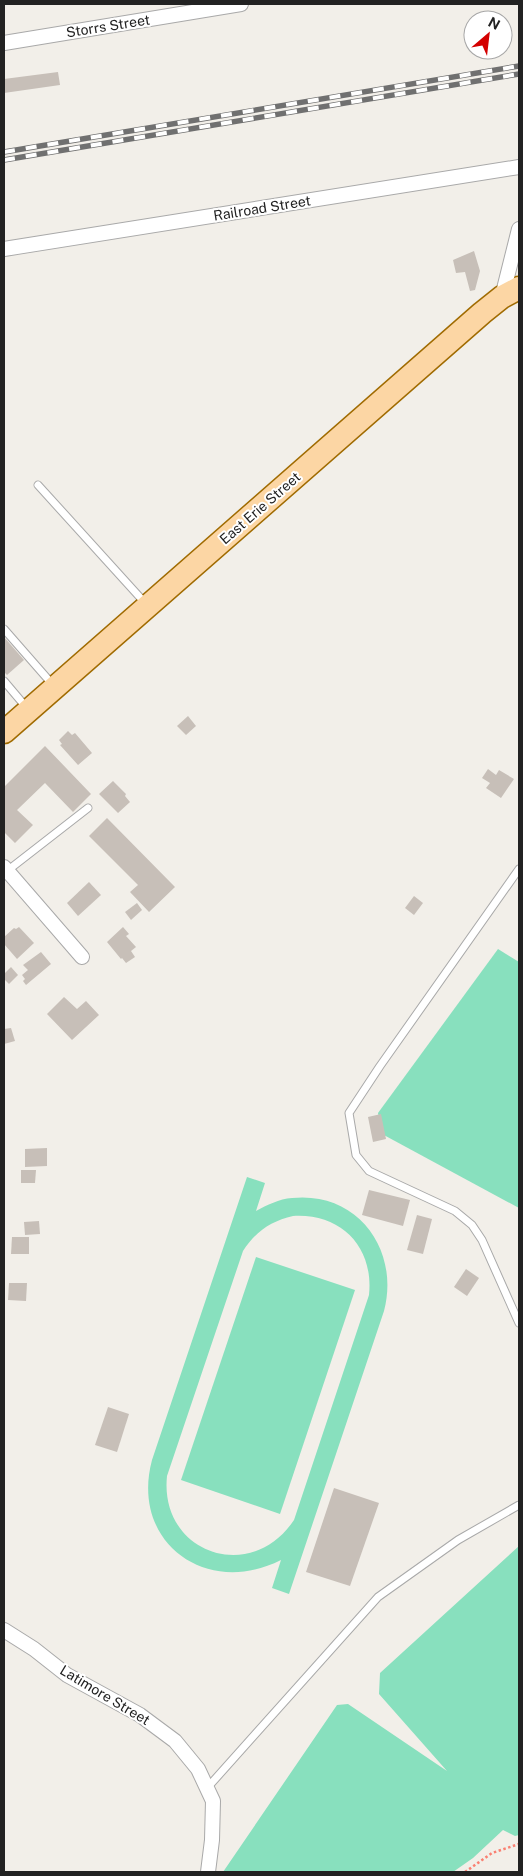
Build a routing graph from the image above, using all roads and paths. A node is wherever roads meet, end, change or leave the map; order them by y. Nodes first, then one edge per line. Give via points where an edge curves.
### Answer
1 (241, 4) edge
2 (209, 6) edge
3 (4, 43) edge
4 (519, 167) edge
5 (519, 229) edge
6 (4, 249) edge
7 (511, 293) edge
8 (38, 485) dead end
9 (148, 606) junction
10 (4, 629) edge
11 (4, 681) edge
12 (55, 687) junction
13 (28, 710) junction
14 (4, 732) edge
15 (88, 808) dead end
16 (6, 869) edge
17 (519, 869) edge
18 (82, 957) dead end
19 (519, 1323) edge
20 (519, 1505) edge
21 (4, 1630) edge
22 (208, 1787) junction
23 (519, 1844) edge
24 (208, 1872) edge
25 (465, 1872) edge

1 - 2 street, Storrs Street
2 - 3 street, Storrs Street
4 - 6 street, Railroad Street
5 - 7 street
7 - 9 main road, East Erie Street via 482,313
8 - 9 lane
9 - 12 main road, East Erie Street
10 - 12 lane
11 - 13 lane
12 - 13 main road, East Erie Street
13 - 14 main road, East Erie Street
15 - 16 lane
16 - 18 street
17 - 19 lane via 349,1113 356,1155 369,1171 455,1211 472,1225 482,1240
20 - 22 lane via 458,1540 378,1597
21 - 22 street, Latimore Street via 68,1675 140,1715 175,1741
22 - 24 street, Latimore Street via 213,1801
23 - 25 path via 492,1853

